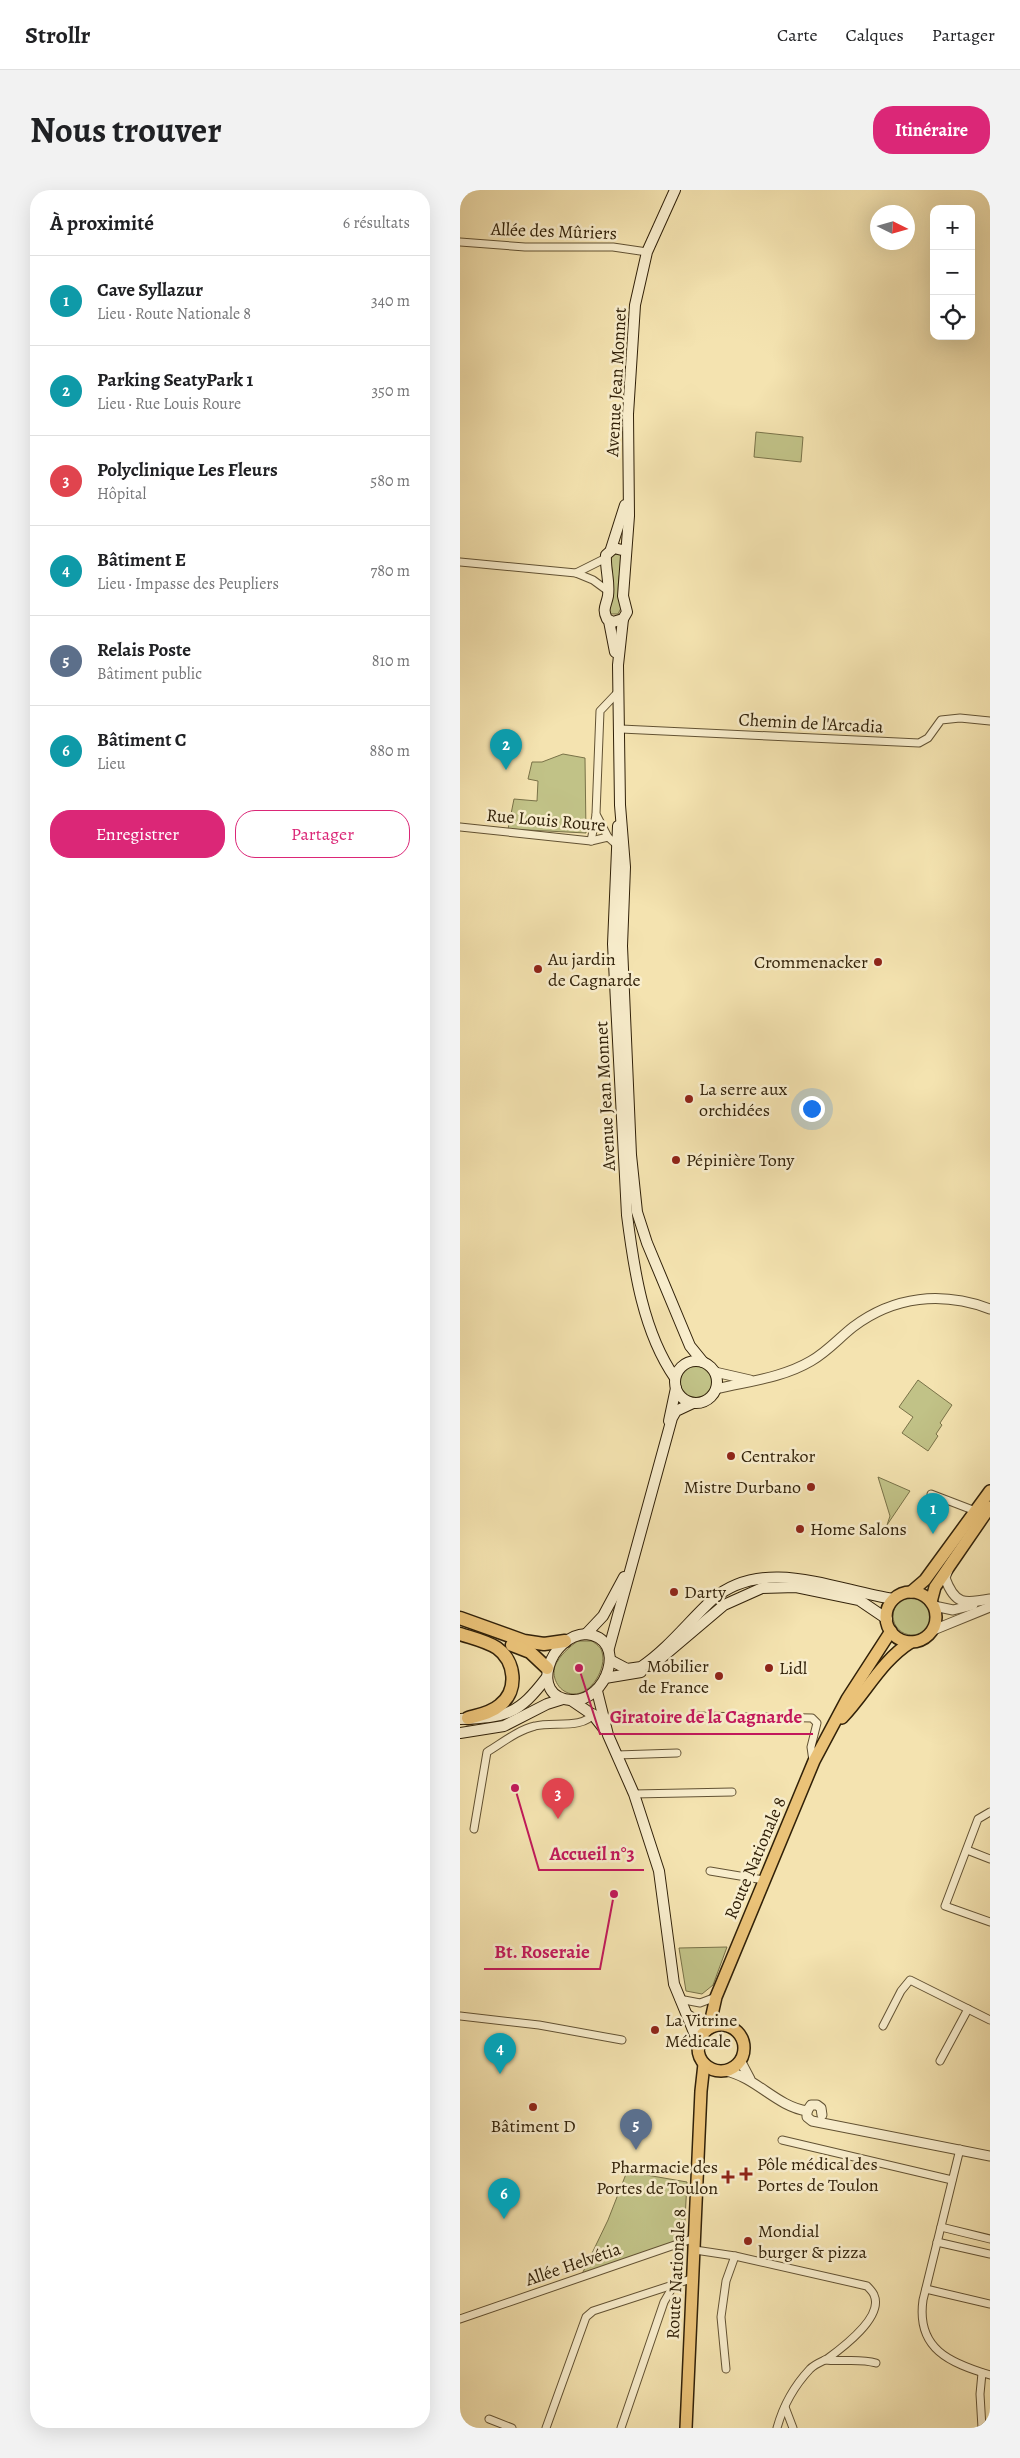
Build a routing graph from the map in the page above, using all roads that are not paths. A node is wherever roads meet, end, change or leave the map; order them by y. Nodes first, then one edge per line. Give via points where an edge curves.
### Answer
1 (675, 190) edge
2 (460, 242) edge
3 (647, 252) junction
4 (628, 492) junction
5 (626, 551) junction
6 (608, 554) junction
7 (460, 562) edge
8 (576, 573) junction
9 (608, 590) junction
10 (623, 619) junction
11 (609, 621) junction
12 (618, 665) junction
13 (619, 690) junction
14 (990, 721) edge
15 (620, 729) junction
16 (620, 805) junction
17 (596, 814) junction
18 (460, 827) edge
19 (612, 840) junction
20 (591, 841) junction
21 (625, 853) junction
22 (990, 1309) edge
23 (703, 1362) junction
24 (715, 1372) junction
25 (753, 1381) junction
26 (676, 1383) junction
27 (716, 1389) junction
28 (693, 1403) junction
29 (667, 1432) junction
30 (990, 1491) edge
31 (931, 1494) dead end
32 (984, 1512) edge
33 (631, 1563) junction
34 (950, 1567) junction
35 (911, 1592) junction
36 (894, 1599) junction
37 (990, 1600) edge
38 (933, 1604) junction
39 (990, 1607) edge
40 (460, 1618) edge
41 (887, 1619) junction
42 (460, 1629) edge
43 (891, 1631) junction
44 (931, 1631) junction
45 (460, 1634) edge
46 (586, 1634) junction
47 (565, 1641) junction
48 (911, 1642) junction
49 (609, 1648) junction
50 (610, 1660) junction
51 (547, 1672) junction
52 (605, 1678) junction
53 (598, 1696) junction
54 (567, 1700) junction
55 (582, 1707) junction
56 (593, 1715) junction
57 (699, 1716) dead end
58 (464, 1718) edge
59 (576, 1722) junction
60 (460, 1733) edge
61 (827, 1734) junction
62 (608, 1735) junction
63 (677, 1753) dead end
64 (617, 1754) junction
65 (814, 1761) junction
66 (732, 1792) dead end
67 (634, 1794) junction
68 (990, 1812) edge
69 (474, 1829) dead end
70 (967, 1850) junction
71 (990, 1859) edge
72 (710, 1871) dead end
73 (764, 1880) junction
74 (990, 1922) edge
75 (716, 1996) junction
76 (679, 1999) junction
77 (968, 2009) junction
78 (686, 2014) junction
79 (460, 2016) edge
80 (990, 2020) edge
81 (724, 2025) junction
82 (883, 2026) dead end
83 (708, 2030) junction
84 (622, 2040) dead end
85 (700, 2047) junction
86 (740, 2060) junction
87 (940, 2061) dead end
88 (704, 2064) junction
89 (722, 2072) junction
90 (750, 2079) junction
91 (701, 2091) junction
92 (807, 2111) junction
93 (820, 2118) junction
94 (782, 2140) dead end
95 (960, 2150) junction
96 (990, 2156) edge
97 (952, 2180) junction
98 (941, 2227) junction
99 (990, 2239) edge
100 (937, 2242) junction
101 (695, 2244) junction
102 (990, 2254) edge
103 (735, 2256) junction
104 (694, 2278) junction
105 (675, 2283) junction
106 (926, 2290) junction
107 (990, 2304) edge
108 (460, 2319) edge
109 (825, 2360) junction
110 (876, 2363) dead end
111 (726, 2369) dead end
112 (982, 2373) junction
113 (990, 2376) edge
114 (785, 2407) junction
115 (488, 2419) dead end
116 (512, 2428) edge
117 (546, 2428) edge
118 (621, 2428) edge
119 (686, 2428) edge
120 (777, 2428) edge
121 (794, 2428) edge
122 (982, 2428) edge

1 - 3 main road, Avenue Jean Monnet
2 - 3 street, Allée des Mûriers via 525,247 613,247
3 - 4 main road, Avenue Jean Monnet via 635,305 630,358
4 - 5 main road, Avenue Jean Monnet
4 - 6 main road, Avenue Jean Monnet
5 - 6 main road via 618,548
5 - 10 main road, Avenue Jean Monnet via 624,596 627,612
6 - 8 street
6 - 9 main road, Avenue Jean Monnet
7 - 8 street
8 - 9 street
9 - 11 main road, Avenue Jean Monnet via 603,610
10 - 11 main road via 617,623
10 - 12 main road, Avenue Jean Monnet
11 - 12 main road, Avenue Jean Monnet
12 - 13 main road, Avenue Jean Monnet
13 - 15 main road, Avenue Jean Monnet
13 - 17 street via 600,712
14 - 15 street, Chemin de l'Arcadia via 941,720 928,738 919,743
15 - 16 main road, Avenue Jean Monnet
16 - 19 main road, Avenue Jean Monnet
16 - 21 main road, Avenue Jean Monnet
17 - 19 street
17 - 20 street
18 - 20 street, Rue Louis Roure
19 - 20 street, Rue Louis Roure
19 - 21 street, Rue Louis Roure
19 - 26 main road, Avenue Jean Monnet via 613,944 627,1215 642,1299
21 - 23 main road, Avenue Jean Monnet via 622,946 631,1155 637,1212 690,1346
22 - 25 street via 973,1303 935,1298 897,1303 866,1317 813,1360 790,1372
23 - 24 main road
23 - 26 main road via 686,1363 679,1370
24 - 25 street
24 - 27 main road
25 - 27 street
26 - 28 main road via 682,1398
26 - 29 main road
27 - 28 main road via 709,1400
28 - 29 main road via 676,1411
29 - 33 main road
30 - 32 main road
31 - 32 street
32 - 34 main road
32 - 35 main road
33 - 46 main road via 603,1616
33 - 49 main road
34 - 37 street via 945,1578 957,1600 967,1603
34 - 38 main road via 935,1587
35 - 36 main road
35 - 38 main road via 922,1594
36 - 41 main road
36 - 50 main road via 790,1578 761,1580 732,1587 719,1595 640,1667 627,1669
37 - 38 street via 953,1610
38 - 44 main road via 936,1619
39 - 44 street
40 - 47 highway via 524,1641 544,1644
41 - 43 main road
41 - 52 main road via 859,1600 796,1587 762,1588 724,1605 648,1668 631,1675
42 - 51 highway via 530,1652
43 - 48 main road via 900,1639
43 - 61 main road, Route Nationale 8
44 - 48 main road via 923,1639
45 - 58 highway via 498,1649 509,1661 513,1674 510,1691 500,1705 486,1713
46 - 47 main road
46 - 49 main road via 597,1636
47 - 51 main road via 551,1659
48 - 61 main road, Route Nationale 8 via 880,1669 856,1703
49 - 50 main road
50 - 52 main road
51 - 54 main road via 550,1687
51 - 58 main road via 530,1697 513,1710 487,1718
52 - 53 main road
53 - 54 main road
53 - 56 street
53 - 62 main road
54 - 55 main road
54 - 60 main road via 547,1704 504,1726
55 - 56 main road
55 - 59 street
56 - 59 street
56 - 62 main road
57 - 65 street via 812,1718 817,1722 811,1748
59 - 69 street via 535,1726 487,1752
61 - 65 main road, Route Nationale 8
62 - 64 main road
63 - 64 street
64 - 67 main road
65 - 73 main road, Route Nationale 8
66 - 67 street
67 - 76 main road via 661,1878 674,1984
68 - 70 street via 978,1819
70 - 71 street
70 - 74 street via 945,1906
72 - 73 street
73 - 75 main road, Route Nationale 8
75 - 76 street via 700,2003
75 - 81 main road
75 - 83 main road, Route Nationale 8
76 - 78 main road
77 - 80 street
77 - 82 street via 910,1980 900,1991
77 - 87 street
78 - 83 main road
78 - 85 main road
79 - 84 street via 539,2025
81 - 83 main road
81 - 86 main road via 740,2035
83 - 85 main road
85 - 88 main road
86 - 89 main road via 736,2066
86 - 90 street
88 - 89 main road
88 - 91 main road, Route Nationale 8
89 - 90 street
89 - 91 main road via 707,2081
90 - 92 street via 789,2105
91 - 101 main road, Route Nationale 8
92 - 93 street via 809,2119
92 - 93 street via 817,2105 821,2108
93 - 95 street via 834,2125
94 - 97 street
95 - 96 street
95 - 97 street
97 - 98 street
98 - 99 street
98 - 100 street
100 - 102 street
100 - 106 street
101 - 103 street
101 - 104 main road, Route Nationale 8
101 - 108 street, Allée Helvétia
103 - 109 street via 867,2286 871,2290 875,2295 875,2308 860,2333
103 - 111 street via 726,2282 721,2317
104 - 105 street
104 - 119 main road, Route Nationale 8
105 - 117 street via 592,2311 586,2317
105 - 118 street via 664,2302
106 - 107 street
106 - 112 street via 922,2323 930,2343 948,2358
109 - 110 street via 862,2359
109 - 114 street via 812,2367 796,2386
112 - 113 street
112 - 122 street
114 - 120 street
114 - 121 street
115 - 116 street

